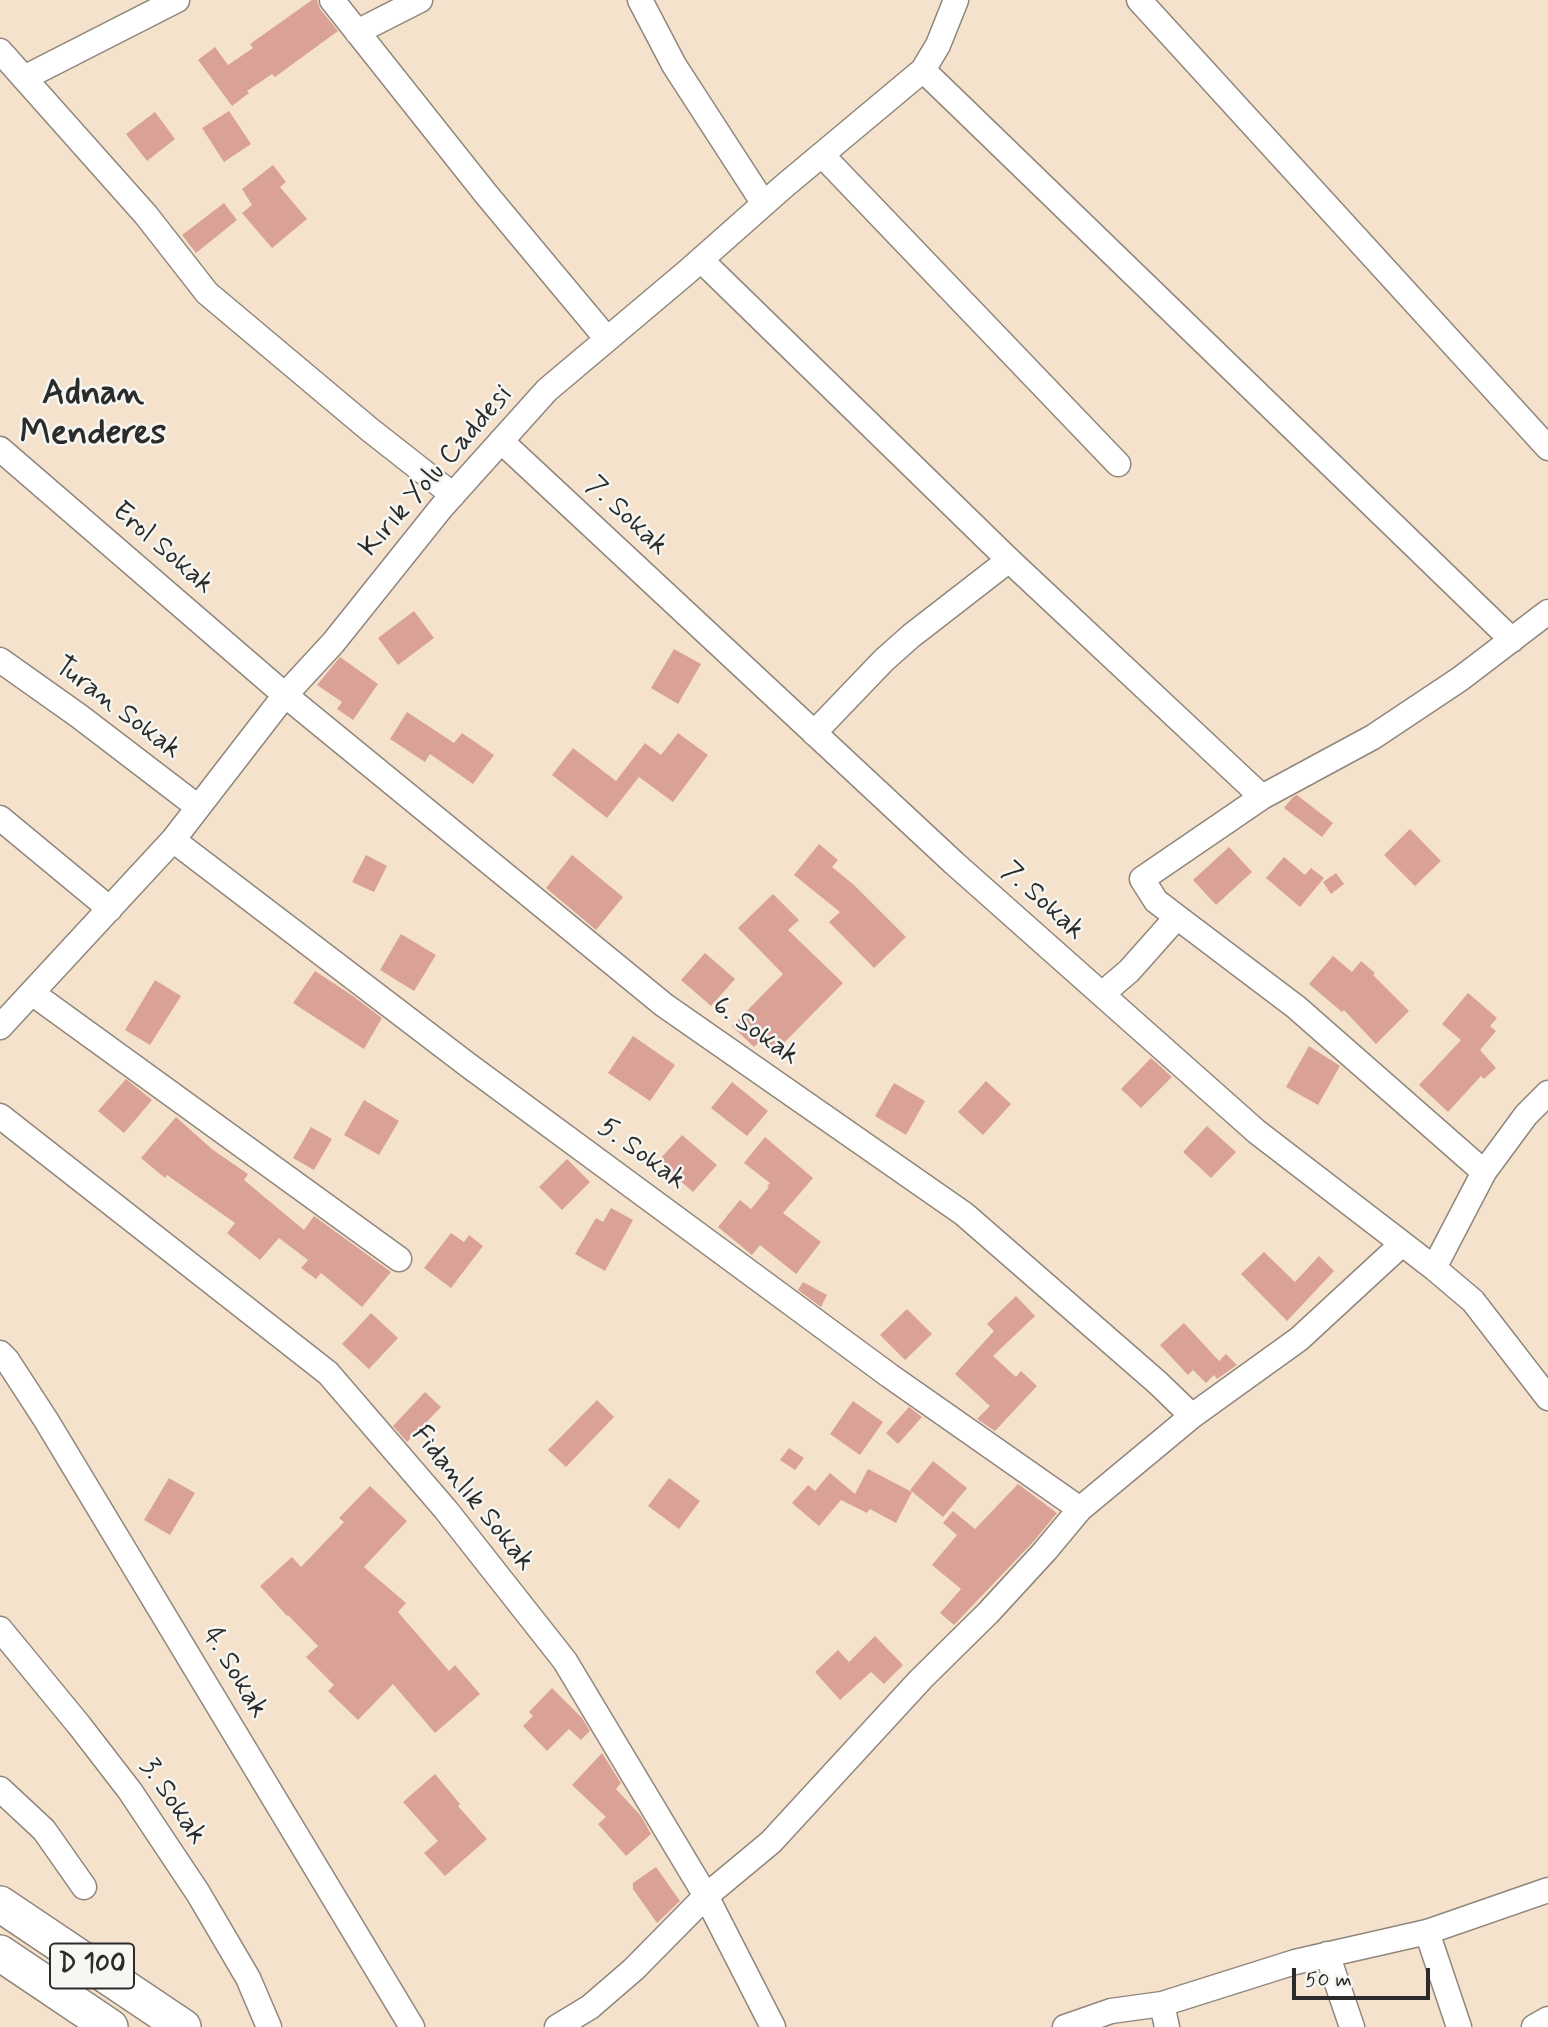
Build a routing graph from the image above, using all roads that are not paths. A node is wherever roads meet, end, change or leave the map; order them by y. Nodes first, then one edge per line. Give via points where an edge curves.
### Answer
1 (177, 0) edge
2 (332, 0) edge
3 (420, 0) edge
4 (640, 0) edge
5 (956, 0) edge
6 (1139, 0) edge
7 (357, 32) junction
8 (0, 51) edge
9 (923, 70) junction
10 (24, 78) junction
11 (822, 155) junction
12 (764, 204) junction
13 (701, 260) junction
14 (607, 339) junction
15 (501, 441) junction
16 (1548, 448) edge
17 (0, 449) edge
18 (1118, 464) dead end
19 (453, 495) junction
20 (1009, 560) junction
21 (1548, 612) edge
22 (1512, 640) junction
23 (0, 660) edge
24 (285, 695) junction
25 (814, 733) junction
26 (1262, 797) junction
27 (198, 807) junction
28 (0, 818) edge
29 (173, 840) junction
30 (110, 909) junction
31 (1177, 917) junction
32 (32, 993) junction
33 (1102, 994) junction
34 (0, 1027) edge
35 (1548, 1093) edge
36 (0, 1116) edge
37 (1484, 1172) junction
38 (1402, 1244) junction
39 (400, 1259) dead end
40 (1434, 1268) junction
41 (0, 1353) edge
42 (1548, 1398) edge
43 (1192, 1416) junction
44 (1080, 1509) junction
45 (0, 1629) edge
46 (0, 1789) edge
47 (84, 1886) dead end
48 (1548, 1890) edge
49 (706, 1896) junction
50 (0, 1904) edge
51 (1427, 1932) junction
52 (0, 1953) edge
53 (1326, 1954) junction
54 (1164, 2016) edge
55 (1548, 2019) edge
56 (110, 2027) edge
57 (183, 2027) edge
58 (269, 2027) edge
59 (412, 2027) edge
60 (557, 2027) edge
61 (774, 2027) edge
62 (1065, 2027) edge
63 (1352, 2027) edge
64 (1459, 2027) edge
65 (1534, 2027) edge

1 - 10 street
2 - 7 street
3 - 7 street
4 - 12 street via 674,65
5 - 9 street, Kırık Yolu Caddesi
6 - 16 street
7 - 14 street
8 - 10 street
9 - 11 street, Kırık Yolu Caddesi
9 - 22 street
10 - 19 street via 146,215 207,293
11 - 12 street, Kırık Yolu Caddesi
11 - 18 street
12 - 13 street, Kırık Yolu Caddesi
13 - 14 street, Kırık Yolu Caddesi
13 - 20 street
14 - 15 street, Kırık Yolu Caddesi via 547,390
15 - 19 street, Kırık Yolu Caddesi
15 - 25 street, 7. Sokak
17 - 24 street, Erol Sokak
19 - 24 street, Kırık Yolu Caddesi
20 - 25 street via 902,644
20 - 26 street
21 - 22 street
22 - 26 street via 1373,737
23 - 27 street, Turan Sokak
24 - 27 street, Kırık Yolu Caddesi
24 - 43 street, 6. Sokak via 664,1005 964,1214
25 - 33 street, 7. Sokak
26 - 31 street via 1142,879 1156,901
27 - 29 street, Kırık Yolu Caddesi
28 - 30 street
29 - 30 street, Kırık Yolu Caddesi
29 - 44 street, 5. Sokak via 890,1377
30 - 32 street, Kırık Yolu Caddesi
31 - 33 street
31 - 37 street via 1296,1007
32 - 34 street, Kırık Yolu Caddesi
32 - 39 street
33 - 38 street, 7. Sokak via 1258,1132
35 - 37 street
36 - 49 street, Fidanlık Sokak via 328,1373 446,1510 565,1661
37 - 40 street
38 - 40 street, 7. Sokak
38 - 43 street via 1298,1339
40 - 42 street, 7. Sokak via 1473,1301
41 - 59 street, 4. Sokak via 46,1420
43 - 44 street
44 - 49 street via 771,1842
45 - 58 street, 3. Sokak via 130,1791 198,1893 248,1978
46 - 47 street via 44,1830
48 - 51 street
49 - 60 street via 625,1977
49 - 61 street, Fidanlık Sokak
50 - 57 highway, D 100
51 - 53 street
51 - 64 street
52 - 56 highway, D 100
53 - 54 street
53 - 63 street
54 - 62 street via 1111,2011
55 - 65 street

